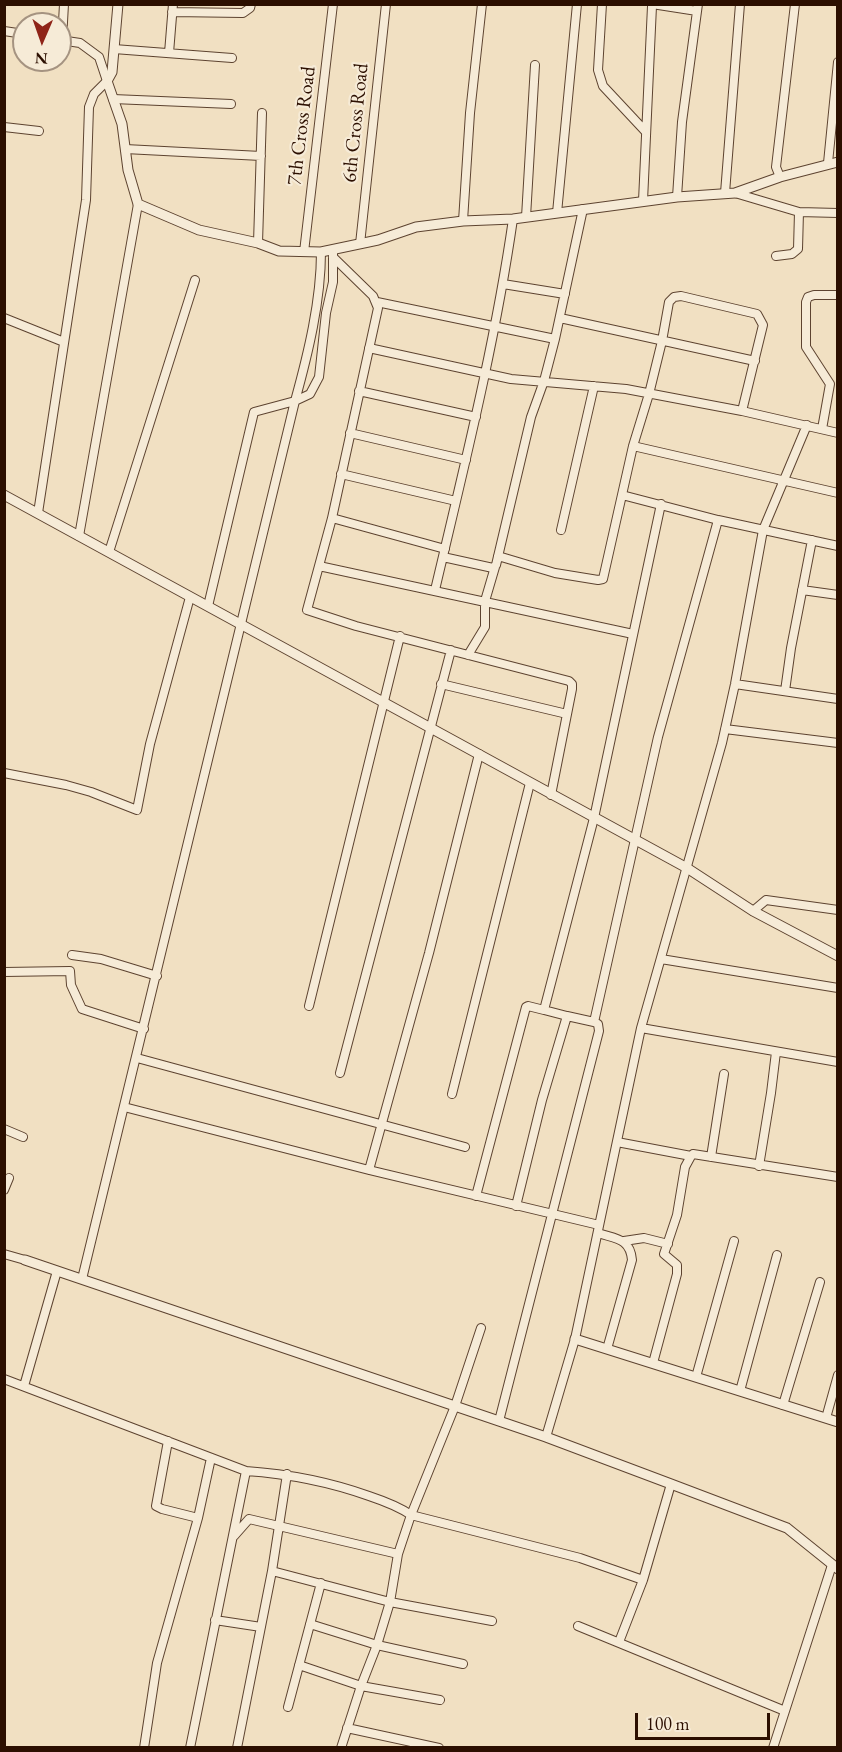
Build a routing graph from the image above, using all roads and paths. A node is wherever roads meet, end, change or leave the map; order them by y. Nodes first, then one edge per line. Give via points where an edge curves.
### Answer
1 (118, 4) edge
2 (251, 4) edge
3 (333, 4) edge
4 (386, 4) edge
5 (482, 4) edge
6 (577, 4) edge
7 (602, 4) edge
8 (740, 4) edge
9 (795, 4) edge
10 (652, 5) edge
11 (173, 8) edge
12 (698, 8) edge
13 (72, 42) edge
14 (114, 49) junction
15 (169, 53) junction
16 (232, 58) dead end
17 (837, 62) edge
18 (535, 65) dead end
19 (107, 81) junction
20 (113, 99) junction
21 (231, 104) dead end
22 (262, 113) dead end
23 (4, 127) edge
24 (39, 132) dead end
25 (646, 132) junction
26 (125, 148) junction
27 (261, 156) junction
28 (833, 163) edge
29 (780, 177) junction
30 (730, 193) junction
31 (676, 197) junction
32 (643, 201) junction
33 (138, 204) junction
34 (583, 209) junction
35 (799, 212) junction
36 (557, 213) junction
37 (837, 213) edge
38 (526, 217) junction
39 (513, 219) junction
40 (463, 221) junction
41 (258, 243) junction
42 (360, 244) junction
43 (304, 252) junction
44 (321, 252) junction
45 (333, 254) junction
46 (776, 256) dead end
47 (195, 280) dead end
48 (504, 284) junction
49 (565, 294) junction
50 (837, 295) edge
51 (377, 302) junction
52 (4, 318) edge
53 (560, 318) junction
54 (494, 327) junction
55 (555, 339) junction
56 (662, 341) junction
57 (64, 342) junction
58 (369, 348) junction
59 (755, 361) junction
60 (486, 373) junction
61 (544, 381) junction
62 (834, 384) edge
63 (594, 386) junction
64 (359, 390) junction
65 (649, 394) junction
66 (295, 401) junction
67 (742, 411) junction
68 (476, 417) junction
69 (807, 425) junction
70 (822, 429) junction
71 (350, 433) junction
72 (837, 433) edge
73 (633, 446) junction
74 (466, 460) junction
75 (341, 474) junction
76 (784, 480) junction
77 (837, 493) edge
78 (4, 495) edge
79 (622, 495) junction
80 (456, 501) junction
81 (661, 504) junction
82 (38, 513) junction
83 (332, 518) junction
84 (718, 520) junction
85 (561, 530) dead end
86 (764, 530) junction
87 (79, 536) junction
88 (812, 540) junction
89 (837, 546) edge
90 (109, 552) junction
91 (444, 553) junction
92 (498, 556) junction
93 (319, 566) junction
94 (495, 567) junction
95 (435, 590) junction
96 (802, 590) junction
97 (837, 595) edge
98 (190, 597) junction
99 (485, 602) junction
100 (208, 606) junction
101 (240, 624) junction
102 (633, 634) junction
103 (400, 636) junction
104 (451, 650) junction
105 (468, 655) junction
106 (441, 684) junction
107 (735, 684) junction
108 (786, 692) junction
109 (837, 699) edge
110 (384, 702) junction
111 (567, 714) junction
112 (429, 727) junction
113 (725, 729) junction
114 (837, 743) edge
115 (479, 754) junction
116 (4, 773) edge
117 (530, 783) junction
118 (551, 795) junction
119 (594, 818) junction
120 (636, 840) junction
121 (687, 868) junction
122 (837, 910) edge
123 (753, 911) junction
124 (72, 955) dead end
125 (837, 956) edge
126 (661, 959) junction
127 (4, 972) edge
128 (157, 976) junction
129 (837, 988) edge
130 (309, 1006) dead end
131 (544, 1010) junction
132 (567, 1016) junction
133 (594, 1023) junction
134 (641, 1028) junction
135 (144, 1029) junction
136 (776, 1052) junction
137 (136, 1058) junction
138 (837, 1062) edge
139 (340, 1073) dead end
140 (724, 1074) dead end
141 (452, 1094) dead end
142 (124, 1107) junction
143 (382, 1125) junction
144 (4, 1129) edge
145 (23, 1137) dead end
146 (617, 1142) junction
147 (465, 1147) dead end
148 (691, 1156) junction
149 (711, 1157) junction
150 (759, 1166) junction
151 (369, 1170) junction
152 (837, 1177) edge
153 (9, 1178) dead end
154 (4, 1190) edge
155 (476, 1196) junction
156 (516, 1206) junction
157 (551, 1214) junction
158 (598, 1229) junction
159 (624, 1241) junction
160 (734, 1241) dead end
161 (668, 1244) junction
162 (4, 1254) edge
163 (777, 1255) dead end
164 (25, 1260) joint
165 (57, 1271) junction
166 (82, 1280) junction
167 (820, 1282) dead end
168 (481, 1328) dead end
169 (575, 1339) junction
170 (607, 1349) junction
171 (653, 1363) junction
172 (837, 1375) edge
173 (696, 1377) junction
174 (4, 1378) edge
175 (24, 1386) junction
176 (740, 1391) junction
177 (783, 1405) junction
178 (454, 1406) junction
179 (826, 1418) junction
180 (500, 1421) junction
181 (837, 1422) edge
182 (546, 1437) junction
183 (168, 1441) junction
184 (211, 1458) junction
185 (246, 1471) junction
186 (287, 1474) junction
187 (671, 1484) junction
188 (411, 1515) junction
189 (198, 1518) junction
190 (279, 1527) junction
191 (232, 1537) junction
192 (398, 1554) junction
193 (835, 1567) edge
194 (272, 1571) junction
195 (643, 1580) junction
196 (321, 1583) junction
197 (390, 1602) junction
198 (215, 1620) junction
199 (492, 1621) dead end
200 (310, 1624) junction
201 (578, 1626) dead end
202 (261, 1628) junction
203 (619, 1642) junction
204 (377, 1645) junction
205 (463, 1664) dead end
206 (299, 1665) junction
207 (361, 1686) junction
208 (440, 1700) dead end
209 (288, 1707) dead end
210 (785, 1711) junction
211 (347, 1728) junction
212 (144, 1748) edge
213 (190, 1748) edge
214 (237, 1748) edge
215 (340, 1748) edge
216 (439, 1748) edge
217 (773, 1748) edge

1 - 14 street
2 - 11 street via 243,13
3 - 43 street, 7th Cross Road
4 - 42 street, 6th Cross Road
5 - 40 street
6 - 36 street
7 - 25 street via 600,78
8 - 30 street
9 - 29 street via 776,167
10 - 12 street
10 - 25 street
11 - 15 street
12 - 31 street
13 - 19 street via 99,57
14 - 15 street
14 - 19 street
15 - 16 street
17 - 28 street
18 - 38 street
19 - 20 street
19 - 57 street via 94,94 89,107 86,200
20 - 21 street
20 - 26 street
22 - 27 street
23 - 24 street
25 - 32 street
26 - 27 street
26 - 33 street
27 - 41 street
28 - 29 street
29 - 30 street
30 - 31 street
30 - 35 street
31 - 32 street
32 - 34 street
33 - 41 street via 199,230
33 - 87 street
34 - 36 street
34 - 49 street
35 - 37 street
35 - 46 street via 798,249
36 - 38 street
38 - 39 street
39 - 40 street
39 - 48 street
40 - 42 street via 416,227
41 - 43 street via 279,251
42 - 45 street
43 - 44 street
44 - 45 street
44 - 66 street via 321,278
45 - 51 street
45 - 66 street via 320,377 310,394
47 - 90 street
48 - 49 street
48 - 54 street
49 - 53 street
50 - 62 street via 814,295 806,302 806,347
51 - 54 street
51 - 58 street
52 - 57 street
53 - 55 street
53 - 56 street
54 - 55 street
54 - 60 street
55 - 61 street
56 - 59 street
56 - 59 street via 669,302 681,296 757,314 763,325
56 - 65 street
57 - 82 street
58 - 60 street
58 - 64 street
59 - 67 street
60 - 61 street
60 - 68 street
61 - 63 street
61 - 92 street via 531,417
62 - 70 street
63 - 65 street
63 - 85 street
64 - 68 street
64 - 71 street
65 - 67 street
65 - 73 street
66 - 100 street via 254,412
66 - 101 street
67 - 69 street
68 - 74 street
69 - 70 street
69 - 76 street
70 - 72 street
71 - 74 street
71 - 75 street
73 - 76 street
73 - 79 street
74 - 80 street
75 - 80 street
75 - 83 street
76 - 77 street
76 - 86 street
78 - 82 street
79 - 81 street
79 - 92 street via 603,579 555,573
80 - 91 street
81 - 84 street
81 - 102 street
82 - 87 street
83 - 91 street
83 - 93 street
84 - 86 street
84 - 120 street via 658,738
86 - 88 street
86 - 107 street
87 - 90 street
88 - 89 street
88 - 96 street
90 - 98 street
91 - 94 street
91 - 95 street
92 - 94 street
93 - 95 street
93 - 103 street via 307,610
94 - 99 street
95 - 99 street
96 - 97 street
96 - 108 street
98 - 100 street
98 - 116 street via 150,744 137,810 66,785
99 - 102 street
99 - 105 street via 485,627
100 - 101 street
101 - 110 street
101 - 128 street
102 - 119 street
103 - 104 street
103 - 110 street
104 - 105 street
104 - 106 street
105 - 111 street via 569,681 572,689
106 - 111 street
106 - 112 street
107 - 108 street
107 - 113 street
108 - 109 street
110 - 112 street
110 - 130 street
111 - 118 street
112 - 115 street
112 - 139 street
113 - 114 street
113 - 121 street
115 - 117 street
115 - 143 street
117 - 118 street
117 - 141 street
118 - 119 street
119 - 120 street
119 - 131 street
120 - 121 street
120 - 133 street
121 - 123 street
121 - 126 street
122 - 123 street via 766,900
123 - 125 street
124 - 128 street via 101,959
126 - 129 street
126 - 134 street
127 - 135 street via 70,970 71,985 82,1009
128 - 135 street
131 - 132 street
131 - 155 street via 526,1007
132 - 133 street
132 - 156 street
133 - 157 street via 599,1030
134 - 136 street
134 - 146 street
135 - 137 street
136 - 138 street
136 - 150 street
137 - 142 street
137 - 143 street
140 - 149 street
142 - 151 street
142 - 166 street
143 - 147 street
143 - 151 street
144 - 145 street
146 - 148 street
146 - 158 street
148 - 149 street
148 - 161 street via 685,1167
149 - 150 street
150 - 152 street
151 - 155 street
153 - 154 street
155 - 156 street
156 - 157 street
157 - 158 street
157 - 180 street
158 - 159 street
158 - 169 street
159 - 161 street via 644,1238
159 - 170 street via 632,1260
160 - 173 street
161 - 171 street via 665,1256 676,1265 677,1274
162 - 164 street
163 - 176 street
164 - 165 street
165 - 166 street
165 - 175 street
166 - 178 street
167 - 177 street
168 - 178 street
169 - 170 street
169 - 182 street
170 - 171 street
171 - 173 street
172 - 179 street
173 - 176 street
174 - 175 street
175 - 183 street
176 - 177 street
177 - 179 street
178 - 180 street
178 - 188 street
179 - 181 street
180 - 182 street
182 - 187 street
183 - 184 street
183 - 189 street via 156,1506
184 - 185 street
184 - 189 street
185 - 186 street
185 - 191 street
186 - 188 street via 340,1485 400,1507
186 - 190 street
187 - 193 street via 787,1528
187 - 195 street
188 - 192 street
188 - 195 street via 580,1558
189 - 212 street via 157,1663
190 - 191 street via 249,1519
190 - 192 street
190 - 194 street
191 - 198 street
192 - 197 street
193 - 210 street
194 - 196 street
194 - 202 street
195 - 203 street
196 - 197 street
196 - 200 street
197 - 199 street
197 - 204 street
198 - 202 street
198 - 213 street
200 - 204 street
200 - 206 street
201 - 203 street
202 - 214 street
203 - 210 street
204 - 205 street
204 - 207 street
206 - 207 street
206 - 209 street
207 - 208 street
207 - 211 street
210 - 217 street
211 - 215 street
211 - 216 street

